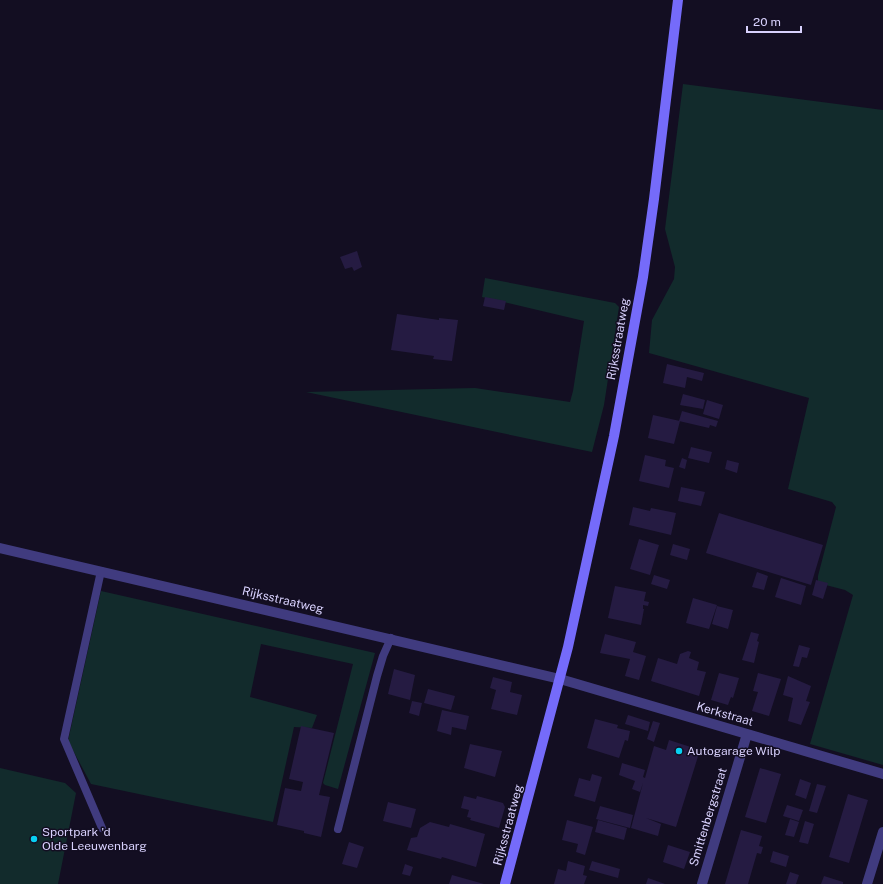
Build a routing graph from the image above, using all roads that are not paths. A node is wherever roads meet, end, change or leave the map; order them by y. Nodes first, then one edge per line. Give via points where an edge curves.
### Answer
1 (678, 0) edge
2 (0, 548) edge
3 (101, 571) junction
4 (391, 638) junction
5 (560, 679) junction
6 (747, 734) junction
7 (883, 774) edge
8 (102, 828) dead end
9 (338, 829) dead end
10 (883, 832) edge
11 (505, 884) edge
12 (702, 884) edge
13 (867, 884) edge

1 - 5 main road, Rijksstraatweg via 643,277 614,436
2 - 3 street, Rijksstraatweg
3 - 4 street, Rijksstraatweg
3 - 8 lane via 64,739
4 - 5 street, Rijksstraatweg
4 - 9 lane via 377,676
5 - 6 street, Kerkstraat
5 - 11 main road, Rijksstraatweg
6 - 7 street, Kerkstraat
6 - 12 street, Smittenbergstraat
10 - 13 street

